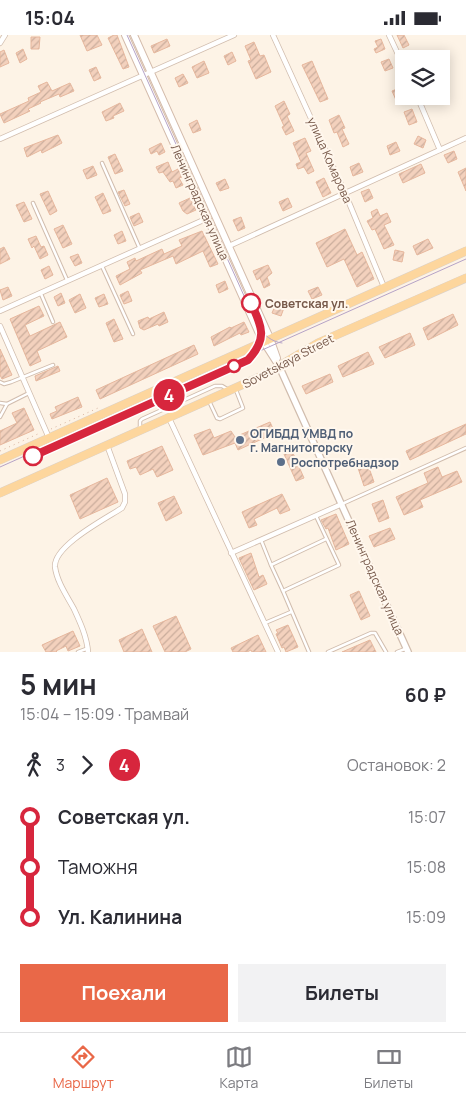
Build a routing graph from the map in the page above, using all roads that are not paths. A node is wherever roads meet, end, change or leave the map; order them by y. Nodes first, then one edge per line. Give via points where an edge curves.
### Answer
1 (5, 35) edge
2 (125, 35) edge
3 (134, 35) edge
4 (234, 35) edge
5 (273, 35) edge
6 (389, 35) edge
7 (0, 43) edge
8 (396, 50) edge
9 (150, 71) junction
10 (143, 75) junction
11 (421, 105) edge
12 (466, 138) edge
13 (0, 139) edge
14 (440, 150) junction
15 (102, 163) dead end
16 (345, 193) junction
17 (32, 203) dead end
18 (208, 218) junction
19 (229, 247) junction
20 (140, 249) junction
21 (466, 251) edge
22 (102, 265) junction
23 (466, 278) edge
24 (67, 280) junction
25 (384, 287) junction
26 (40, 293) junction
27 (0, 311) edge
28 (53, 322) dead end
29 (0, 326) edge
30 (133, 334) dead end
31 (267, 339) junction
32 (53, 365) dead end
33 (279, 366) junction
34 (23, 378) junction
35 (0, 382) edge
36 (232, 389) junction
37 (29, 393) junction
38 (209, 400) junction
39 (0, 403) edge
40 (6, 403) junction
41 (0, 417) edge
42 (169, 418) junction
43 (140, 431) junction
44 (49, 438) junction
45 (107, 445) junction
46 (466, 448) edge
47 (0, 460) edge
48 (0, 493) edge
49 (342, 504) junction
50 (316, 516) junction
51 (326, 539) junction
52 (261, 540) junction
53 (231, 553) junction
54 (271, 565) junction
55 (283, 591) junction
56 (291, 612) junction
57 (265, 623) junction
58 (88, 650) edge
59 (407, 650) edge
60 (78, 652) edge
61 (278, 652) edge
62 (309, 652) edge
63 (328, 652) edge
64 (386, 652) edge
65 (397, 652) edge

1 - 7 street
2 - 10 main road, Ленинградская улица
3 - 9 main road, Ленинградская улица
4 - 9 street
5 - 16 street, улица Комарова
6 - 8 street
9 - 10 street
9 - 19 main road, Ленинградская улица
10 - 13 street
10 - 18 main road, Ленинградская улица
11 - 14 street
12 - 14 street
14 - 16 street
15 - 20 lane
16 - 19 street
16 - 25 street, улица Комарова
17 - 24 lane
18 - 20 street
18 - 31 main road, Ленинградская улица
19 - 31 main road, Ленинградская улица
20 - 22 street
21 - 25 main road, Sovetskaya Street
22 - 24 street
22 - 30 lane
23 - 33 main road, Sovetskaya Street via 318,343
24 - 26 street
25 - 31 main road, Sovetskaya Street
26 - 27 street
26 - 28 lane
29 - 34 street
31 - 33 main road, Ленинградская улица
31 - 44 main road, Sovetskaya Street
32 - 34 lane
33 - 36 main road, Sovetskaya Street
33 - 49 street, Ленинградская улица
34 - 35 lane via 4,384
34 - 37 street
36 - 38 main road, Sovetskaya Street
36 - 38 lane via 243,408 220,419
36 - 43 lane via 219,385 142,419
37 - 40 lane
37 - 44 street
38 - 42 main road, Sovetskaya Street
39 - 40 lane
40 - 41 lane
42 - 43 main road, Sovetskaya Street
42 - 53 street
43 - 45 main road, Sovetskaya Street
44 - 47 main road, Sovetskaya Street
45 - 48 main road, Sovetskaya Street
45 - 58 street via 125,502 122,508 61,551 55,567 80,621
46 - 49 lane
49 - 50 street
49 - 59 street, Ленинградская улица
50 - 51 lane
50 - 52 street
51 - 54 lane
51 - 55 lane via 339,565
52 - 53 street
52 - 54 lane
53 - 57 street
54 - 55 lane
55 - 56 lane
56 - 57 lane
56 - 62 lane
57 - 61 street
58 - 60 lane
59 - 65 lane
63 - 64 lane via 375,633

